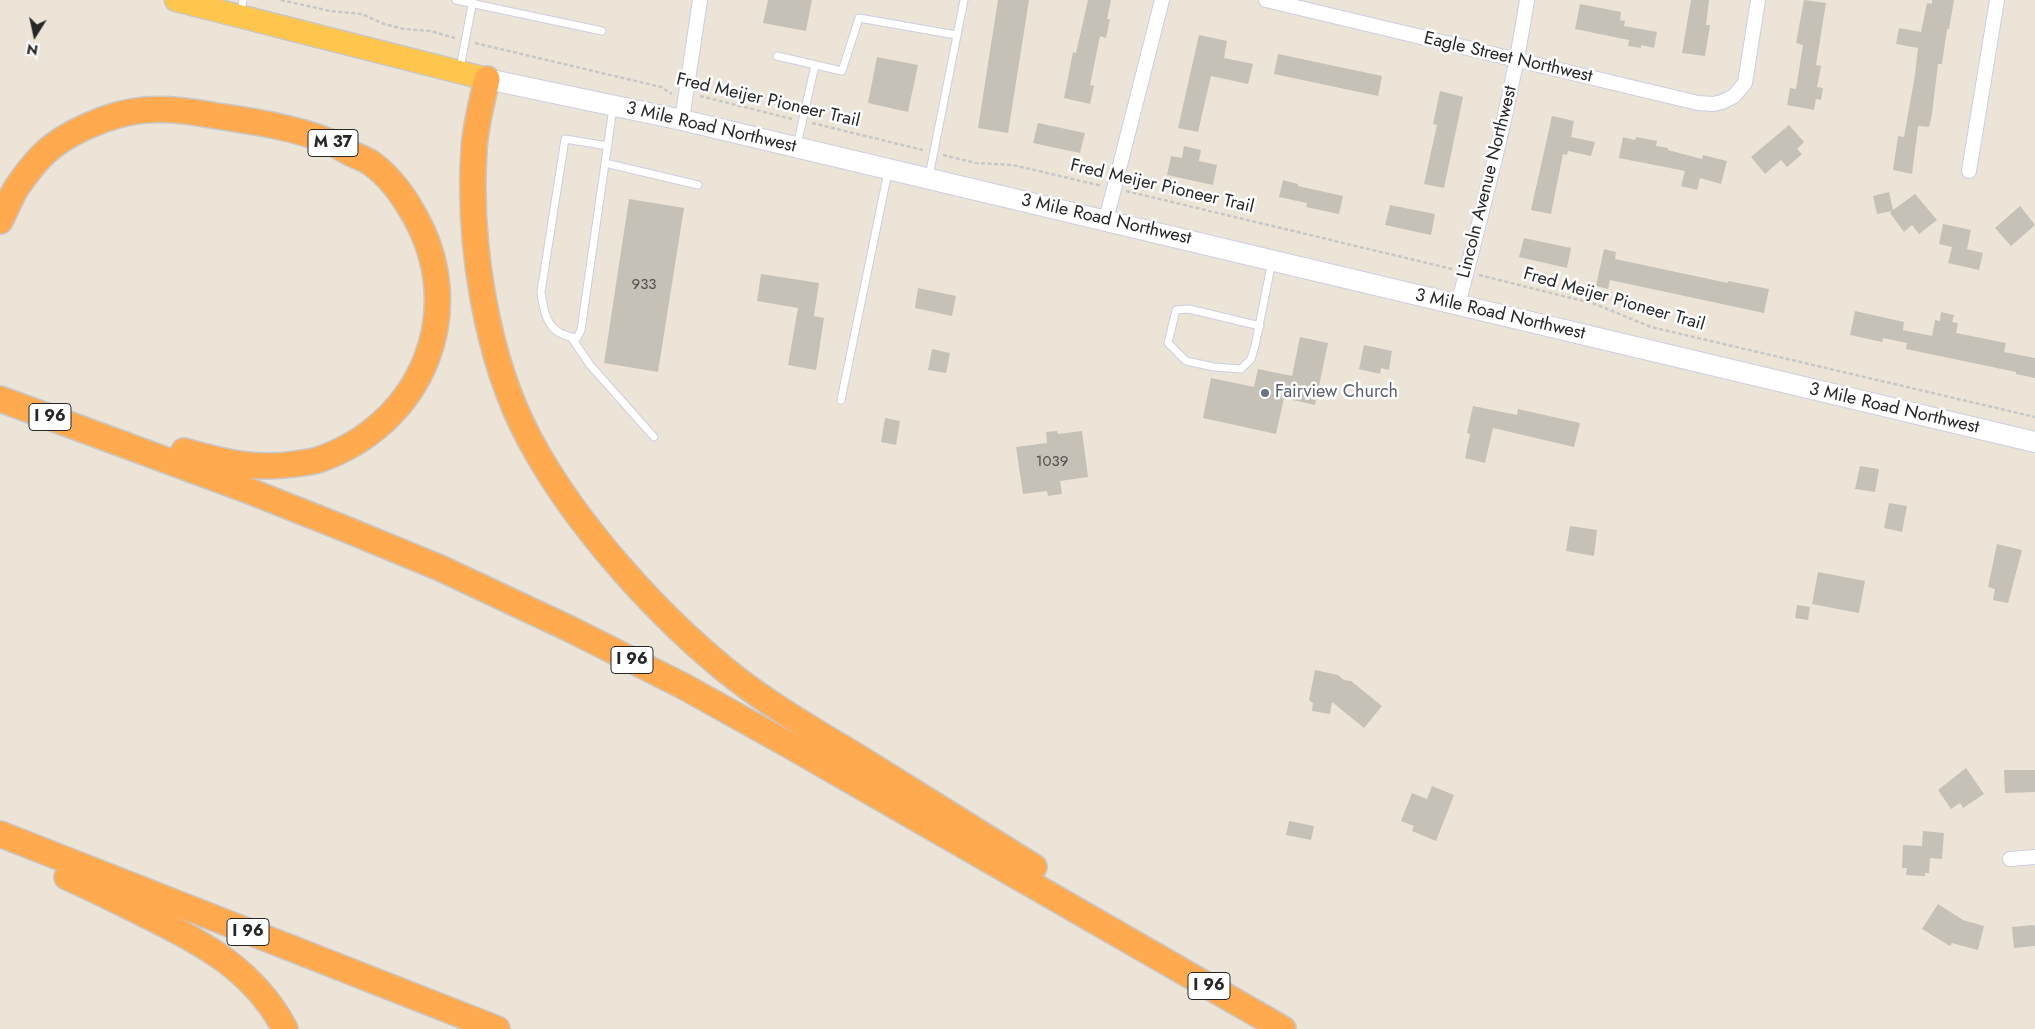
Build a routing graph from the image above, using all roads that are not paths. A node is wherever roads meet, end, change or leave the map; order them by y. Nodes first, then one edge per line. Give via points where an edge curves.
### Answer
1 (176, 0) edge
2 (456, 0) edge
3 (700, 0) edge
4 (964, 0) edge
5 (1162, 0) edge
6 (1266, 0) edge
7 (1527, 0) edge
8 (1758, 0) edge
9 (1997, 0) edge
10 (473, 2) edge
11 (242, 8) edge
12 (602, 31) dead end
13 (956, 35) junction
14 (777, 56) dead end
15 (1517, 60) junction
16 (815, 65) junction
17 (459, 71) junction
18 (487, 78) junction
19 (614, 105) junction
20 (682, 120) junction
21 (608, 146) junction
22 (797, 147) junction
23 (605, 163) junction
24 (888, 169) junction
25 (1970, 171) dead end
26 (929, 179) junction
27 (698, 185) dead end
28 (1106, 220) junction
29 (0, 221) edge
30 (1273, 261) junction
31 (1458, 305) junction
32 (1260, 326) junction
33 (571, 337) junction
34 (0, 399) edge
35 (841, 400) dead end
36 (99, 436) junction
37 (654, 438) dead end
38 (2035, 442) edge
39 (0, 834) edge
40 (2035, 857) edge
41 (2010, 859) dead end
42 (1135, 944) junction
43 (285, 1029) edge
44 (496, 1029) edge
45 (1283, 1029) edge

1 - 11 highway, 3 Mile Road Northwest
2 - 10 lane
3 - 20 street
4 - 13 lane
5 - 28 street
6 - 15 street, Eagle Street Northwest
7 - 15 street, Lincoln Avenue Northwest
8 - 15 street, Eagle Street Northwest via 1745,83 1734,96 1722,102 1698,103
9 - 25 street
10 - 12 lane
10 - 17 lane
11 - 17 highway, 3 Mile Road Northwest
13 - 16 lane via 859,18 842,71
13 - 26 lane
14 - 16 lane
15 - 31 street, Lincoln Avenue Northwest
16 - 22 lane
17 - 18 highway, 3 Mile Road Northwest
18 - 19 main road, 3 Mile Road Northwest
18 - 42 highway via 474,149 474,191 475,246 488,322 503,377 529,439 592,533 642,592 692,642 738,680 781,710 1063,884
19 - 20 main road, 3 Mile Road Northwest
19 - 21 lane
20 - 22 main road, 3 Mile Road Northwest
21 - 23 lane
21 - 33 lane via 565,139 541,292 544,313 552,328
22 - 24 main road, 3 Mile Road Northwest
23 - 27 lane
23 - 33 lane via 580,330 577,338
24 - 26 main road, 3 Mile Road Northwest
24 - 35 lane
26 - 28 main road, 3 Mile Road Northwest
28 - 30 main road, 3 Mile Road Northwest
29 - 36 highway, M 37 via 16,188 38,159 70,134 111,117 145,110 196,112 274,126 326,140 371,163 402,194 425,233 436,270 439,302 435,334 423,370 403,399 378,426 346,448 316,461 272,467 226,463 170,447
30 - 31 main road, 3 Mile Road Northwest
30 - 32 lane
31 - 38 main road, 3 Mile Road Northwest
32 - 32 lane via 1251,359 1241,369 1186,361 1168,343 1176,310 1189,309
33 - 37 lane via 590,365
34 - 36 highway, I 96
36 - 42 highway, I 96 via 360,535 440,568 570,629 772,735
39 - 43 highway via 44,867 196,939 261,992
39 - 44 highway, I 96
40 - 41 street
42 - 45 highway, I 96

